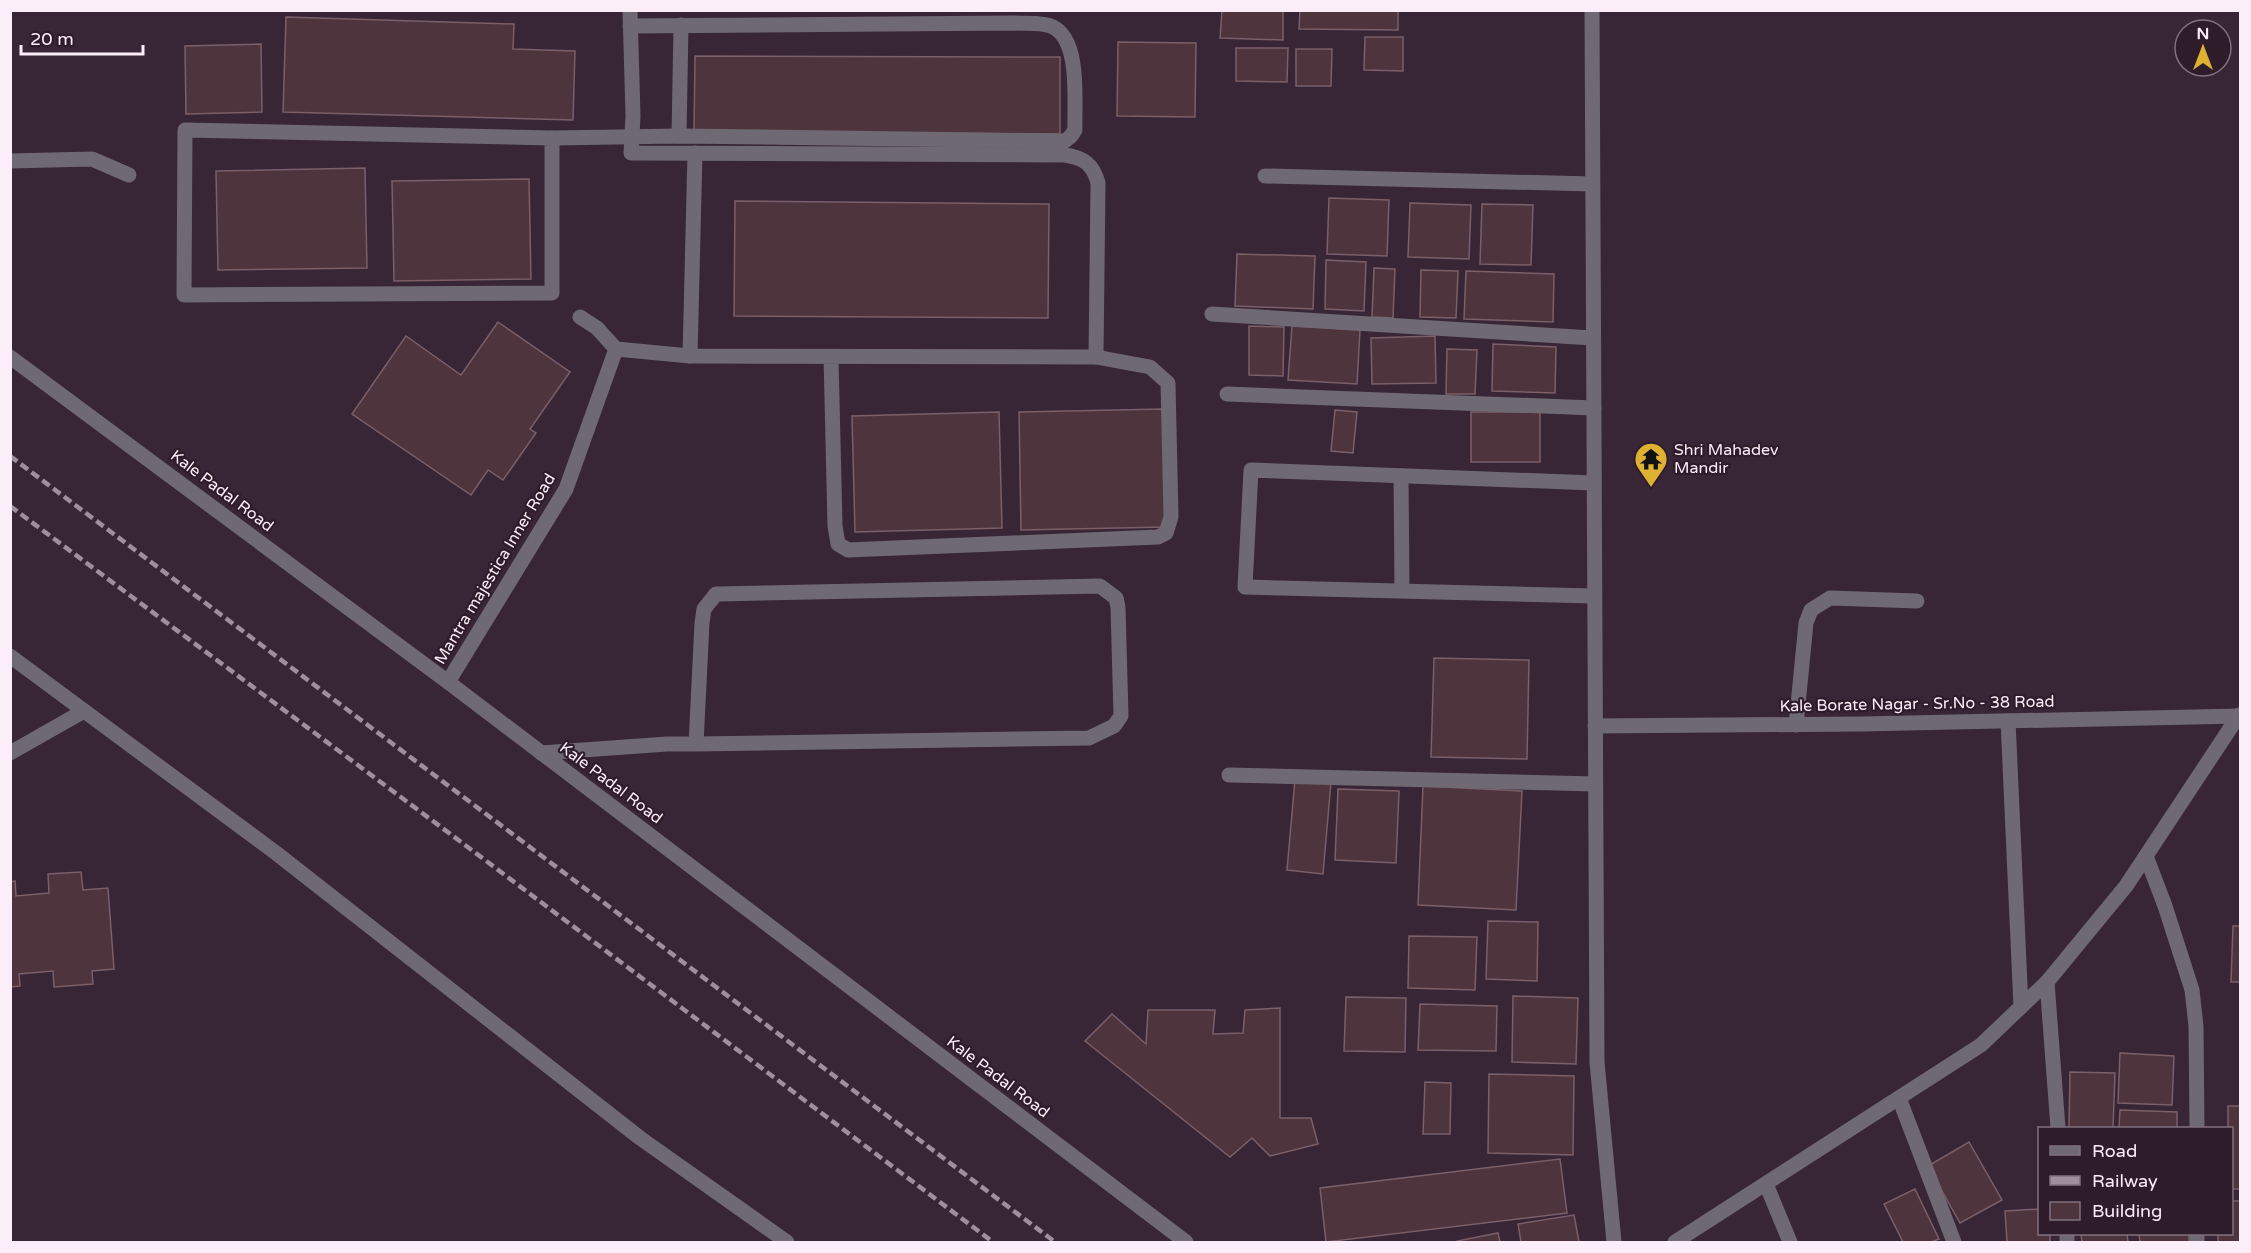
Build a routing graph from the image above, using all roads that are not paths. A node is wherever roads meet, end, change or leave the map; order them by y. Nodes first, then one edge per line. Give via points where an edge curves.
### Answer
1 (1592, 10) edge
2 (630, 18) edge
3 (681, 25) junction
4 (631, 136) junction
5 (679, 136) junction
6 (552, 138) junction
7 (695, 153) junction
8 (10, 161) edge
9 (129, 176) dead end
10 (1265, 176) dead end
11 (1592, 184) junction
12 (1212, 314) dead end
13 (580, 317) dead end
14 (1593, 338) junction
15 (616, 349) junction
16 (690, 356) junction
17 (10, 357) edge
18 (831, 357) junction
19 (1096, 357) junction
20 (1227, 394) dead end
21 (1594, 408) junction
22 (1401, 476) junction
23 (1594, 483) junction
24 (1401, 590) junction
25 (1593, 596) junction
26 (1917, 601) dead end
27 (10, 656) edge
28 (448, 682) junction
29 (84, 711) junction
30 (2240, 716) edge
31 (2008, 721) junction
32 (1796, 725) junction
33 (1595, 726) junction
34 (696, 744) junction
35 (10, 753) edge
36 (541, 753) junction
37 (1229, 775) dead end
38 (1595, 784) junction
39 (2146, 856) junction
40 (2047, 982) junction
41 (2021, 1007) junction
42 (1899, 1098) junction
43 (2058, 1127) edge
44 (2197, 1127) edge
45 (1766, 1184) junction
46 (787, 1242) edge
47 (1186, 1242) edge
48 (1614, 1242) edge
49 (1675, 1242) edge
50 (1790, 1242) edge
51 (1954, 1242) edge

1 - 11 street
2 - 3 street
2 - 4 street
3 - 5 street
3 - 5 street via 1051,26 1063,34 1073,59 1074,130 1065,141
4 - 5 street
4 - 6 street
4 - 7 street via 631,153
6 - 6 street via 552,293 184,295 185,130
7 - 16 street
7 - 19 street via 1079,157 1094,170 1098,183
8 - 9 street via 92,159
10 - 11 street
11 - 14 street
12 - 14 street
13 - 15 street via 597,328
14 - 21 street
15 - 16 street
15 - 28 street, Mantra majestica Inner Road via 566,489
16 - 18 street
17 - 28 street, Kale Padal Road
18 - 19 street
18 - 19 street via 835,526 838,544 848,550 1158,537 1166,533 1171,517 1168,383 1150,367
20 - 21 street
21 - 23 street
22 - 23 street
22 - 24 street
22 - 24 street via 1251,470 1245,587
23 - 25 street
24 - 25 street
25 - 33 street
26 - 32 street via 1830,598 1811,610 1806,622
27 - 29 street
28 - 36 street, Kale Padal Road
29 - 35 street
29 - 46 street via 276,853 640,1138
30 - 31 street, Kale Borate Nagar - Sr.No - 38 Road
30 - 39 street
31 - 32 street, Kale Borate Nagar - Sr.No - 38 Road
31 - 41 street
32 - 33 street, Kale Borate Nagar - Sr.No - 38 Road
33 - 38 street
34 - 34 street via 1089,738 1114,726 1121,716 1116,598 1100,586 716,594 704,609 702,622
34 - 36 street
36 - 47 street, Kale Padal Road
37 - 38 street
38 - 48 street via 1597,1062
39 - 40 street
39 - 44 street via 2192,990
40 - 41 street
40 - 43 street
41 - 42 street via 1981,1045
42 - 45 street
42 - 51 street
45 - 49 street
45 - 50 street

